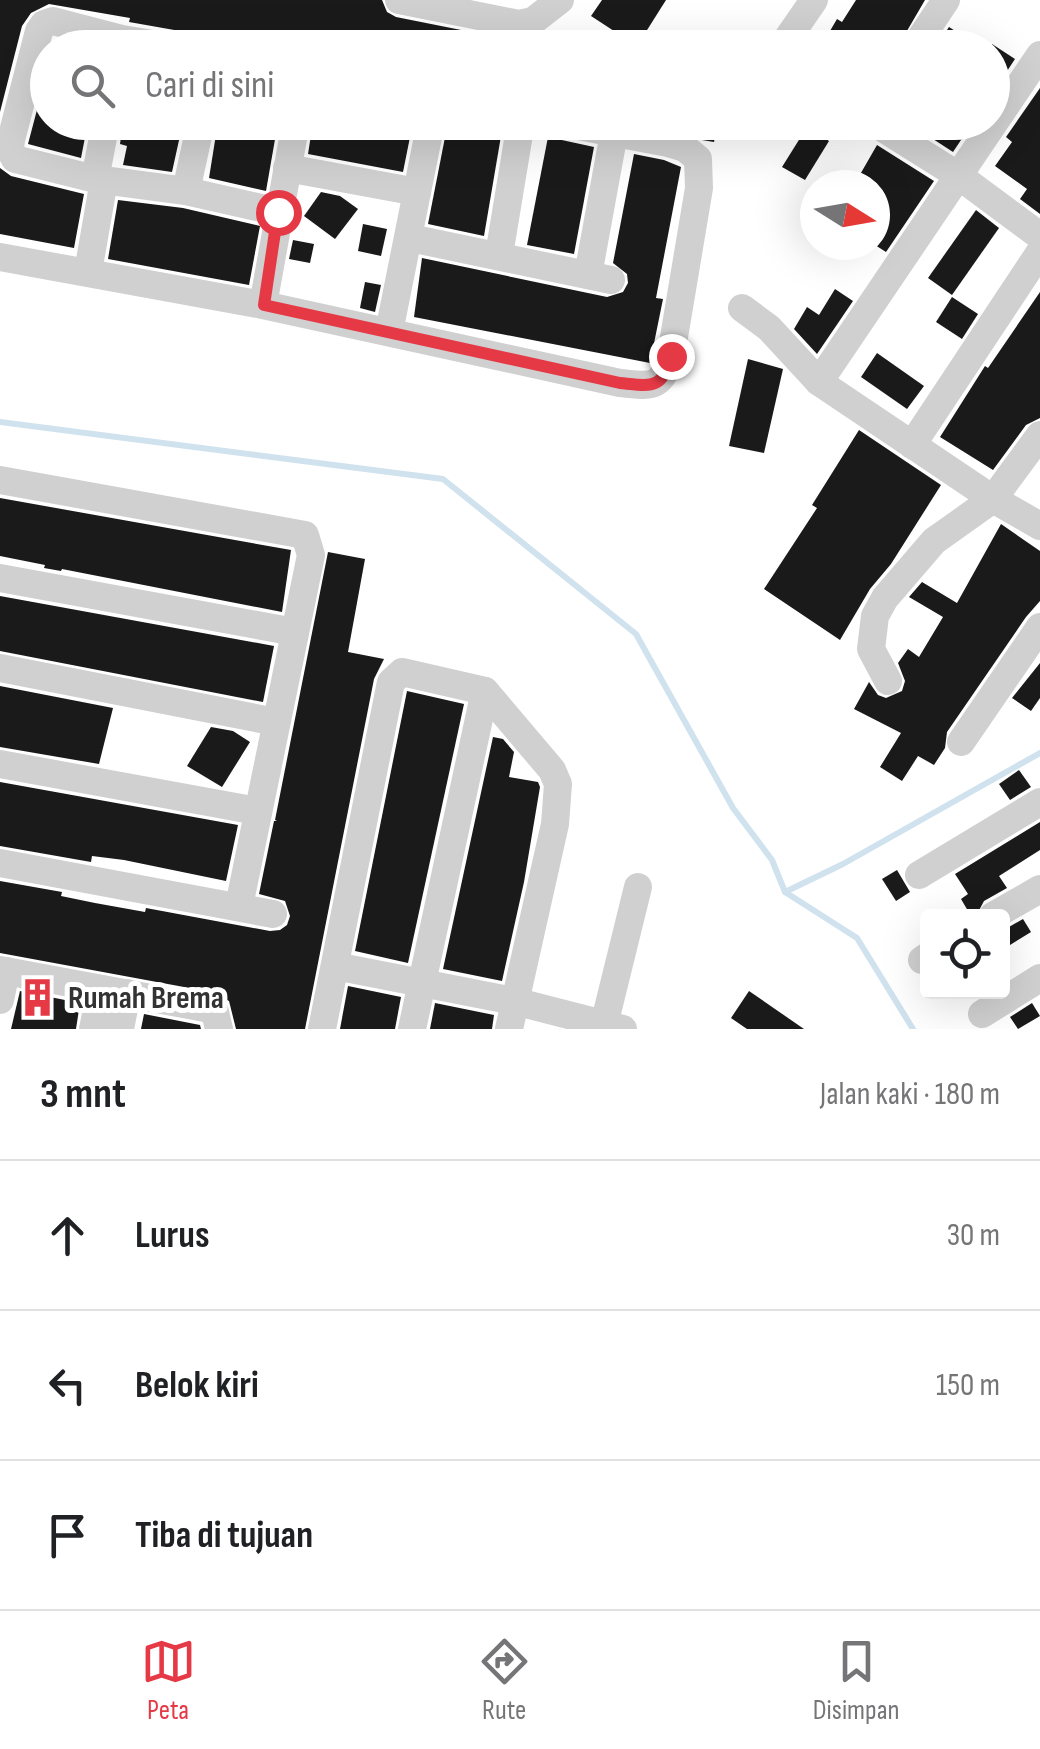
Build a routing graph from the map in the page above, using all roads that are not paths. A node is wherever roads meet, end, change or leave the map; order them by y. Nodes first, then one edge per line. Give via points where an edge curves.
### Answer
1 (399, 0) edge
2 (814, 0) edge
3 (946, 0) edge
4 (544, 5) edge
5 (40, 30) edge
6 (81, 30) edge
7 (793, 30) edge
8 (926, 30) edge
9 (1040, 55) edge
10 (30, 67) edge
11 (1010, 100) edge
12 (104, 140) edge
13 (196, 140) edge
14 (293, 140) edge
15 (427, 140) edge
16 (518, 140) edge
17 (613, 140) edge
18 (647, 140) edge
19 (891, 140) edge
20 (983, 140) edge
21 (288, 168) junction
22 (959, 176) junction
23 (100, 180) junction
24 (186, 192) junction
25 (417, 192) junction
26 (278, 212) junction
27 (1040, 236) edge
28 (410, 238) junction
29 (1040, 252) edge
30 (499, 255) junction
31 (0, 257) edge
32 (88, 272) junction
33 (264, 305) junction
34 (742, 308) dead end
35 (389, 332) junction
36 (819, 382) junction
37 (1040, 435) edge
38 (912, 445) junction
39 (0, 480) edge
40 (994, 499) junction
41 (1040, 526) edge
42 (0, 578) edge
43 (1040, 626) edge
44 (294, 632) junction
45 (0, 668) edge
46 (888, 681) dead end
47 (485, 691) junction
48 (276, 722) junction
49 (961, 742) dead end
50 (0, 764) edge
51 (1040, 802) edge
52 (257, 811) junction
53 (0, 863) edge
54 (920, 874) dead end
55 (638, 887) dead end
56 (1040, 888) edge
57 (239, 906) junction
58 (1006, 909) edge
59 (273, 914) dead end
60 (335, 966) junction
61 (3, 971) edge
62 (1040, 978) edge
63 (422, 982) junction
64 (114, 991) junction
65 (0, 1000) edge
66 (982, 1014) dead end
67 (511, 1015) edge
68 (610, 1028) edge
69 (93, 1029) edge
70 (120, 1029) edge
71 (219, 1029) edge
72 (322, 1029) edge
73 (412, 1029) edge

1 - 4 street via 519,24 533,21
2 - 7 street
3 - 8 street
5 - 6 street via 53,21
9 - 11 street
10 - 23 street via 11,140 15,159
12 - 23 street
13 - 24 street
14 - 21 street
15 - 25 street
16 - 30 street
17 - 30 street via 599,277
18 - 35 street via 685,148 698,159 674,337 659,382 620,383
19 - 22 street
20 - 22 street
21 - 25 street
21 - 26 street
22 - 27 street
22 - 36 street
23 - 24 street
23 - 32 street
24 - 26 street
25 - 28 street
26 - 33 street
28 - 30 street
28 - 35 street
29 - 38 street
31 - 32 street
32 - 33 street
33 - 35 street
34 - 36 street
36 - 38 street
37 - 40 street
38 - 40 street
39 - 44 street via 305,536 311,555
40 - 41 street
40 - 46 street via 934,541 885,598 871,649
42 - 44 street
43 - 49 street
44 - 48 street
45 - 48 street
47 - 60 street via 402,672 391,682
47 - 63 street
47 - 67 street via 558,784 555,824
48 - 52 street
50 - 52 street
51 - 54 street
52 - 57 street
53 - 57 street
55 - 68 street
56 - 58 street
57 - 59 street
60 - 63 street
60 - 72 street
61 - 64 street
61 - 65 street
62 - 66 street
63 - 67 street
63 - 73 street
64 - 69 street
64 - 70 street
64 - 71 street via 205,1008 215,1012
67 - 68 street

